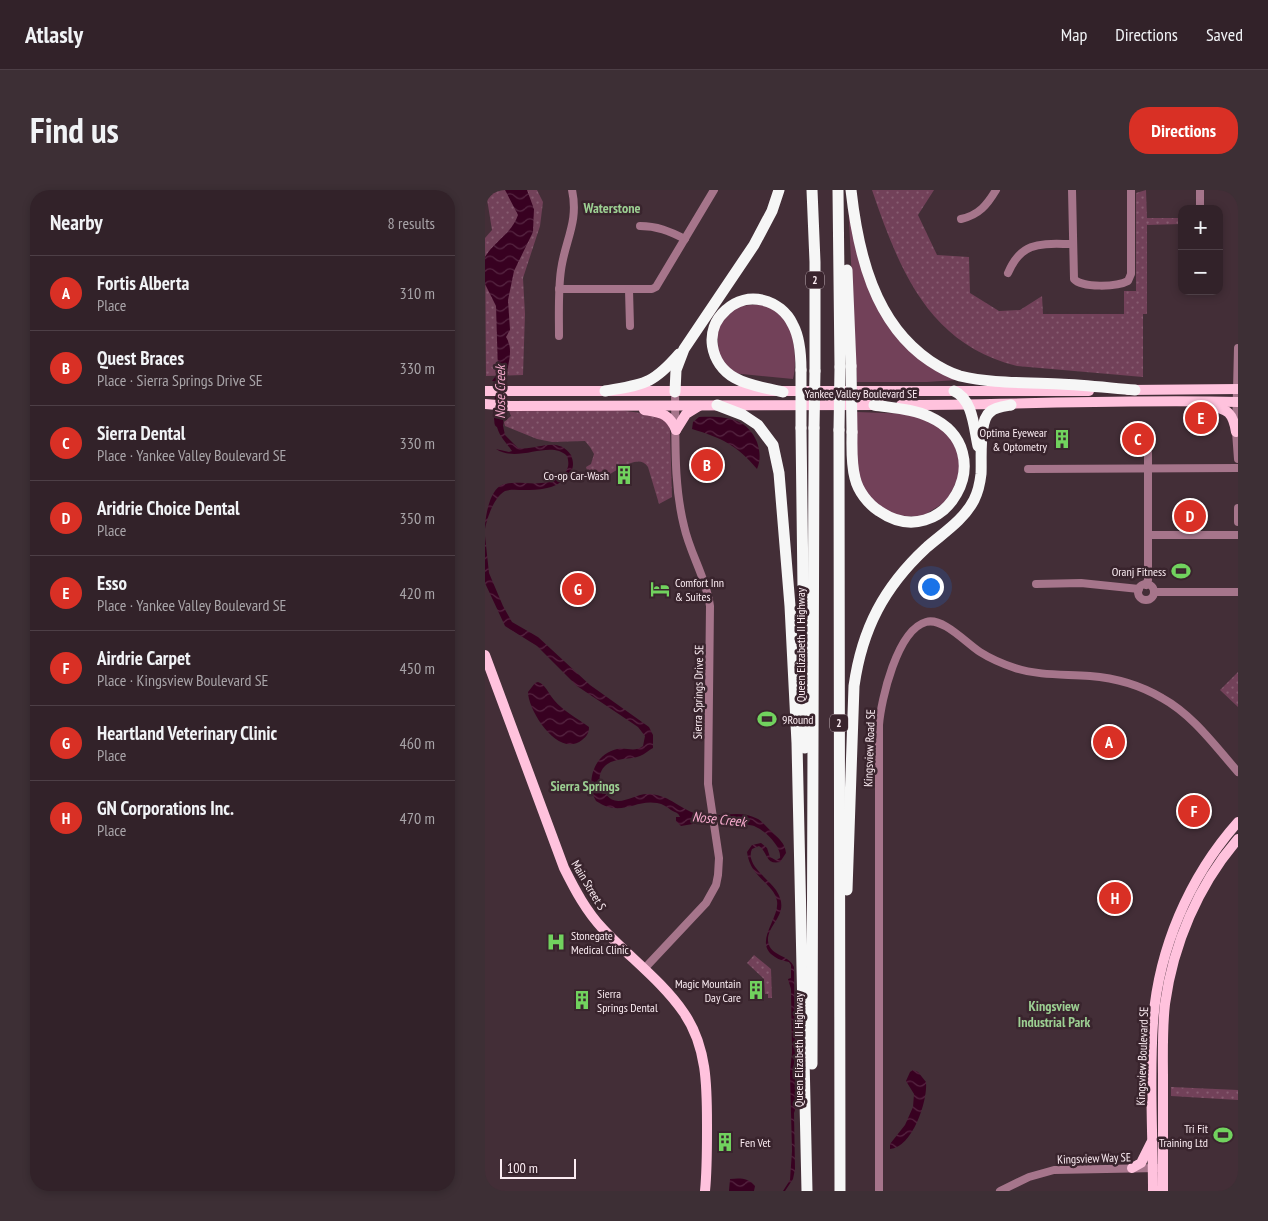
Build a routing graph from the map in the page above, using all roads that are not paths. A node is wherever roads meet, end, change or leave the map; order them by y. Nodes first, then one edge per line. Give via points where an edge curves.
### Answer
1 (572, 190) edge
2 (714, 190) edge
3 (779, 190) edge
4 (812, 190) edge
5 (838, 190) edge
6 (843, 190) edge
7 (851, 190) edge
8 (996, 190) edge
9 (1072, 190) edge
10 (1131, 190) edge
11 (1200, 190) edge
12 (1200, 205) edge
13 (961, 219) dead end
14 (639, 226) dead end
15 (685, 239) junction
16 (1072, 244) junction
17 (1009, 273) dead end
18 (559, 289) junction
19 (629, 290) junction
20 (630, 326) dead end
21 (559, 336) dead end
22 (1238, 348) edge
23 (684, 349) junction
24 (845, 367) junction
25 (485, 383) edge
26 (1237, 389) edge
27 (1135, 390) junction
28 (485, 391) edge
29 (510, 391) junction
30 (605, 391) junction
31 (954, 391) junction
32 (675, 392) junction
33 (783, 392) junction
34 (1181, 401) junction
35 (1237, 402) edge
36 (485, 404) edge
37 (616, 405) junction
38 (676, 405) junction
39 (700, 405) junction
40 (717, 405) junction
41 (967, 405) junction
42 (1011, 405) junction
43 (510, 406) junction
44 (874, 406) junction
45 (485, 414) edge
46 (677, 430) junction
47 (1236, 432) junction
48 (1148, 453) dead end
49 (981, 457) junction
50 (1238, 459) edge
51 (1148, 468) junction
52 (1238, 468) edge
53 (1029, 469) dead end
54 (1238, 508) edge
55 (1238, 522) edge
56 (1148, 535) junction
57 (1238, 535) edge
58 (1036, 584) dead end
59 (1143, 587) junction
60 (1154, 592) junction
61 (1238, 592) edge
62 (485, 655) edge
63 (1238, 772) edge
64 (1238, 822) edge
65 (1238, 840) edge
66 (644, 969) junction
67 (812, 998) junction
68 (841, 1016) junction
69 (1152, 1140) junction
70 (1132, 1168) junction
71 (1158, 1168) junction
72 (705, 1191) edge
73 (807, 1191) edge
74 (812, 1191) edge
75 (840, 1191) edge
76 (879, 1191) edge
77 (1000, 1191) edge
78 (1153, 1191) edge
79 (1163, 1191) edge

1 - 18 street via 574,221 562,259
2 - 15 street
3 - 23 highway via 754,245
4 - 67 highway, Queen Elizabeth II Highway / 2, bridge via 815,254
5 - 24 highway, 2
6 - 24 highway
7 - 27 highway via 858,240 872,284 892,323 922,356 957,375 980,380
8 - 13 street via 977,214
9 - 16 street
10 - 16 street via 1131,274 1128,281 1120,285 1076,282
11 - 12 street
14 - 15 street via 654,226
15 - 19 street via 656,287
16 - 17 street via 1031,246 1018,256
18 - 19 street
18 - 21 street
19 - 20 street
22 - 26 street
23 - 30 highway via 650,381
23 - 32 highway via 676,370
24 - 44 highway, bridge via 853,470 863,495 883,514 899,520 917,521 933,517 954,500 963,482 965,467 959,443 950,430 925,414
24 - 68 highway, 2, bridge via 839,430
25 - 29 main road
26 - 27 main road, Yankee Valley Boulevard SE
26 - 35 street
27 - 31 main road, Yankee Valley Boulevard SE
28 - 29 main road, Yankee Valley Boulevard SE
29 - 30 main road, Yankee Valley Boulevard SE
30 - 32 main road, Yankee Valley Boulevard SE
31 - 33 main road, Yankee Valley Boulevard SE
31 - 41 highway via 964,397
32 - 33 main road, Yankee Valley Boulevard SE
32 - 38 street, Sierra Springs Drive SE
33 - 67 highway, bridge via 742,381 722,368 714,355 714,327 731,306 745,300 761,300 779,307 795,328 799,346 807,895
34 - 35 main road, Yankee Valley Boulevard SE
34 - 42 main road, Yankee Valley Boulevard SE
34 - 47 main road via 1225,409 1232,415
35 - 47 street
36 - 43 main road, Yankee Valley Boulevard SE
37 - 38 main road, Yankee Valley Boulevard SE
37 - 43 main road, Yankee Valley Boulevard SE
37 - 46 main road via 663,414 672,420
38 - 39 main road, Yankee Valley Boulevard SE
38 - 46 street, Sierra Springs Drive SE
39 - 40 main road, Yankee Valley Boulevard SE
39 - 46 main road via 686,414
40 - 44 main road, Yankee Valley Boulevard SE
40 - 73 highway via 758,425 773,445 779,473 797,743
41 - 42 main road, Yankee Valley Boulevard SE
41 - 44 main road, Yankee Valley Boulevard SE
41 - 49 highway
42 - 49 highway via 987,415
43 - 45 main road via 492,409
46 - 66 street, Sierra Springs Drive SE via 679,503 710,606 708,776 719,865 716,885 706,904
47 - 50 street
48 - 51 street
49 - 68 highway via 981,476 970,507 914,559 891,587 867,629 862,648 853,706
51 - 52 street
51 - 53 street
51 - 56 street
54 - 55 street
56 - 57 street
56 - 59 street via 1148,580
58 - 59 street
59 - 60 street via 1152,587
59 - 60 street via 1139,594 1144,600 1152,598
60 - 61 street
62 - 66 main road, Main Street S via 564,868 592,916
63 - 76 street, Kingsview Road SE via 1189,718 1151,692 1108,678 1053,675 1015,668 981,653 940,623 930,621 915,628 891,670 879,726
64 - 69 main road, Kingsview Boulevard SE via 1198,878 1166,952 1153,1023
65 - 71 main road, Kingsview Boulevard SE via 1212,874 1196,904 1172,970 1165,1006
66 - 72 main road, Main Street S via 685,1015 701,1052 707,1107
67 - 74 highway, Queen Elizabeth II Highway / 2
68 - 75 highway, 2
69 - 70 main road via 1141,1163
69 - 71 main road, Kingsview Boulevard SE
70 - 71 street, Kingsview Way SE
70 - 77 street, Kingsview Way SE via 1054,1170 1029,1177
71 - 78 main road, Kingsview Boulevard SE
71 - 79 main road, Kingsview Boulevard SE

